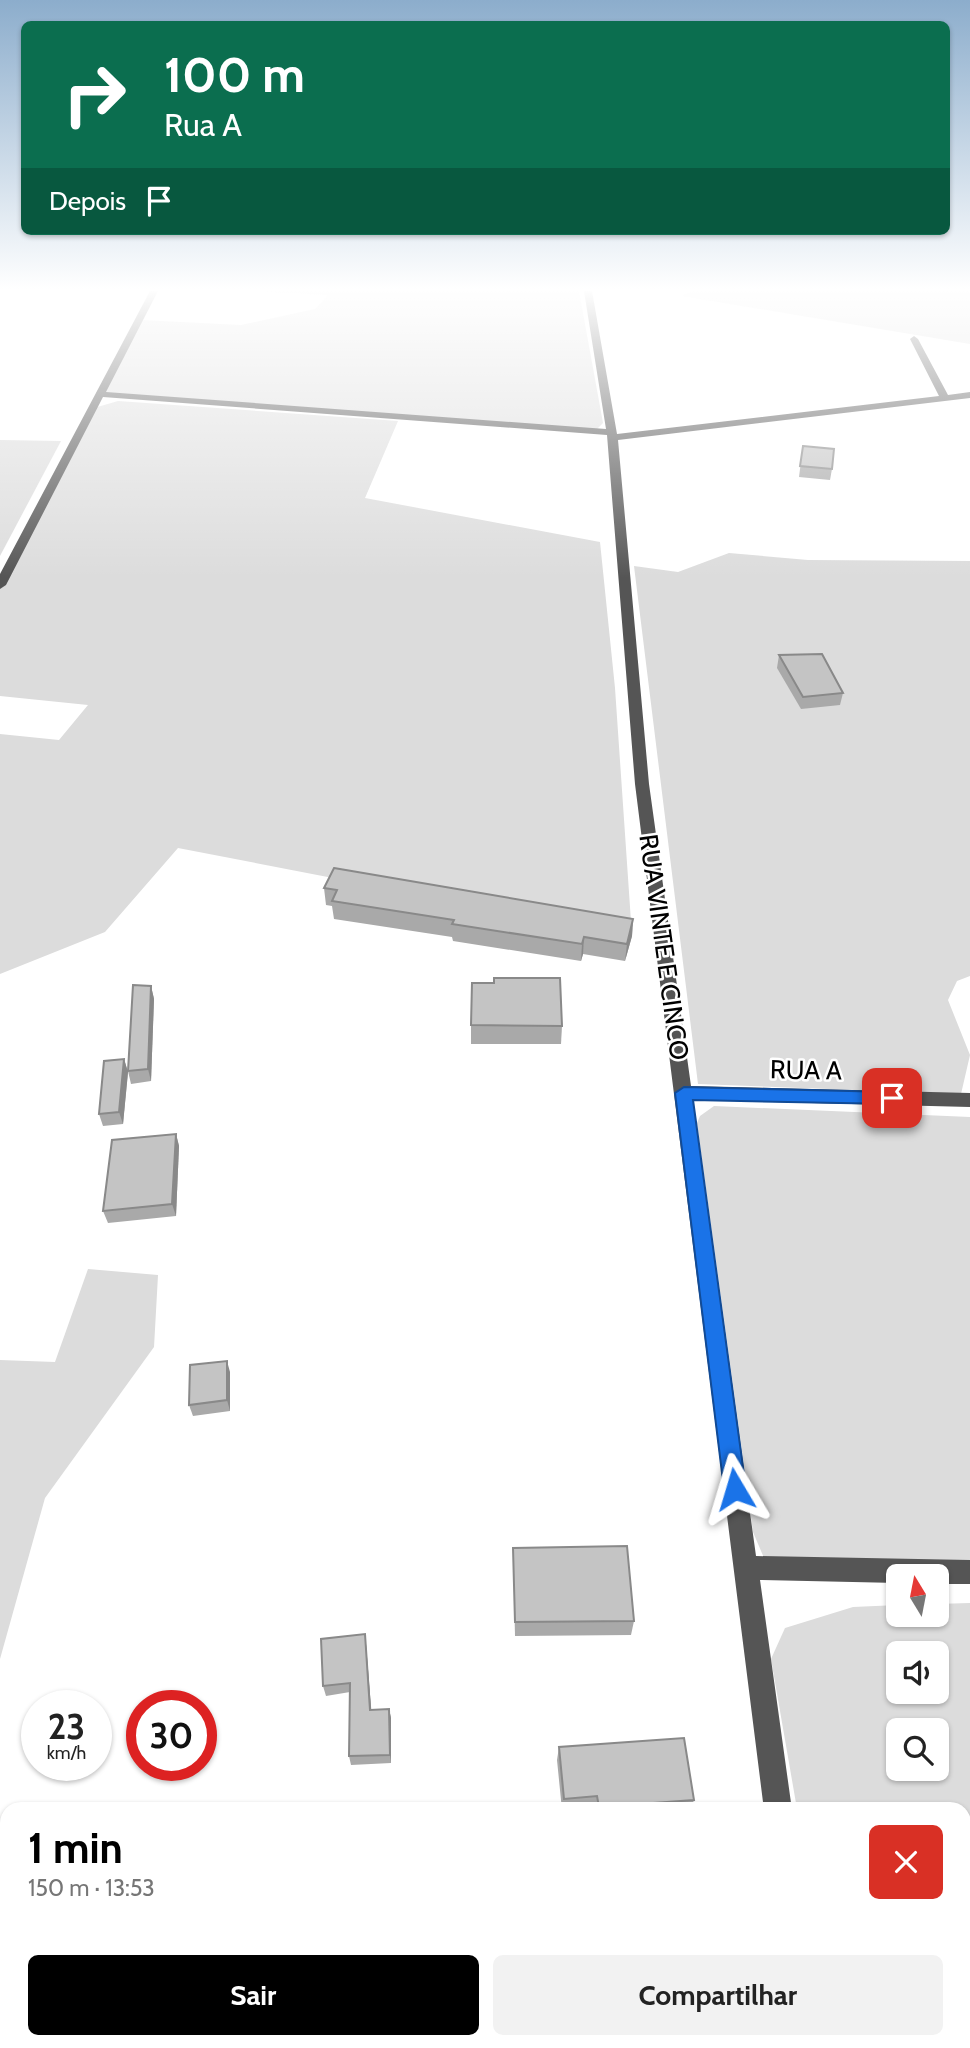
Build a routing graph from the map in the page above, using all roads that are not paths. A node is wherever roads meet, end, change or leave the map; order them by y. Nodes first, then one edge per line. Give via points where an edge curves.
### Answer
1 (103, 387) edge
2 (604, 387) edge
3 (939, 387) edge
4 (99, 394) junction
5 (970, 394) edge
6 (945, 398) junction
7 (612, 435) junction
8 (0, 585) edge
9 (684, 1093) junction
10 (970, 1100) edge
11 (745, 1568) junction
12 (970, 1572) edge
13 (777, 1802) edge

1 - 4 street
2 - 7 street, RUA VINTE E CINCO
3 - 6 street
4 - 7 street
4 - 8 street
5 - 6 street
6 - 7 street
7 - 9 street, RUA VINTE E CINCO via 642,784
9 - 10 street, RUA A
9 - 11 street, RUA VINTE E CINCO
11 - 12 street
11 - 13 street, RUA VINTE E CINCO

